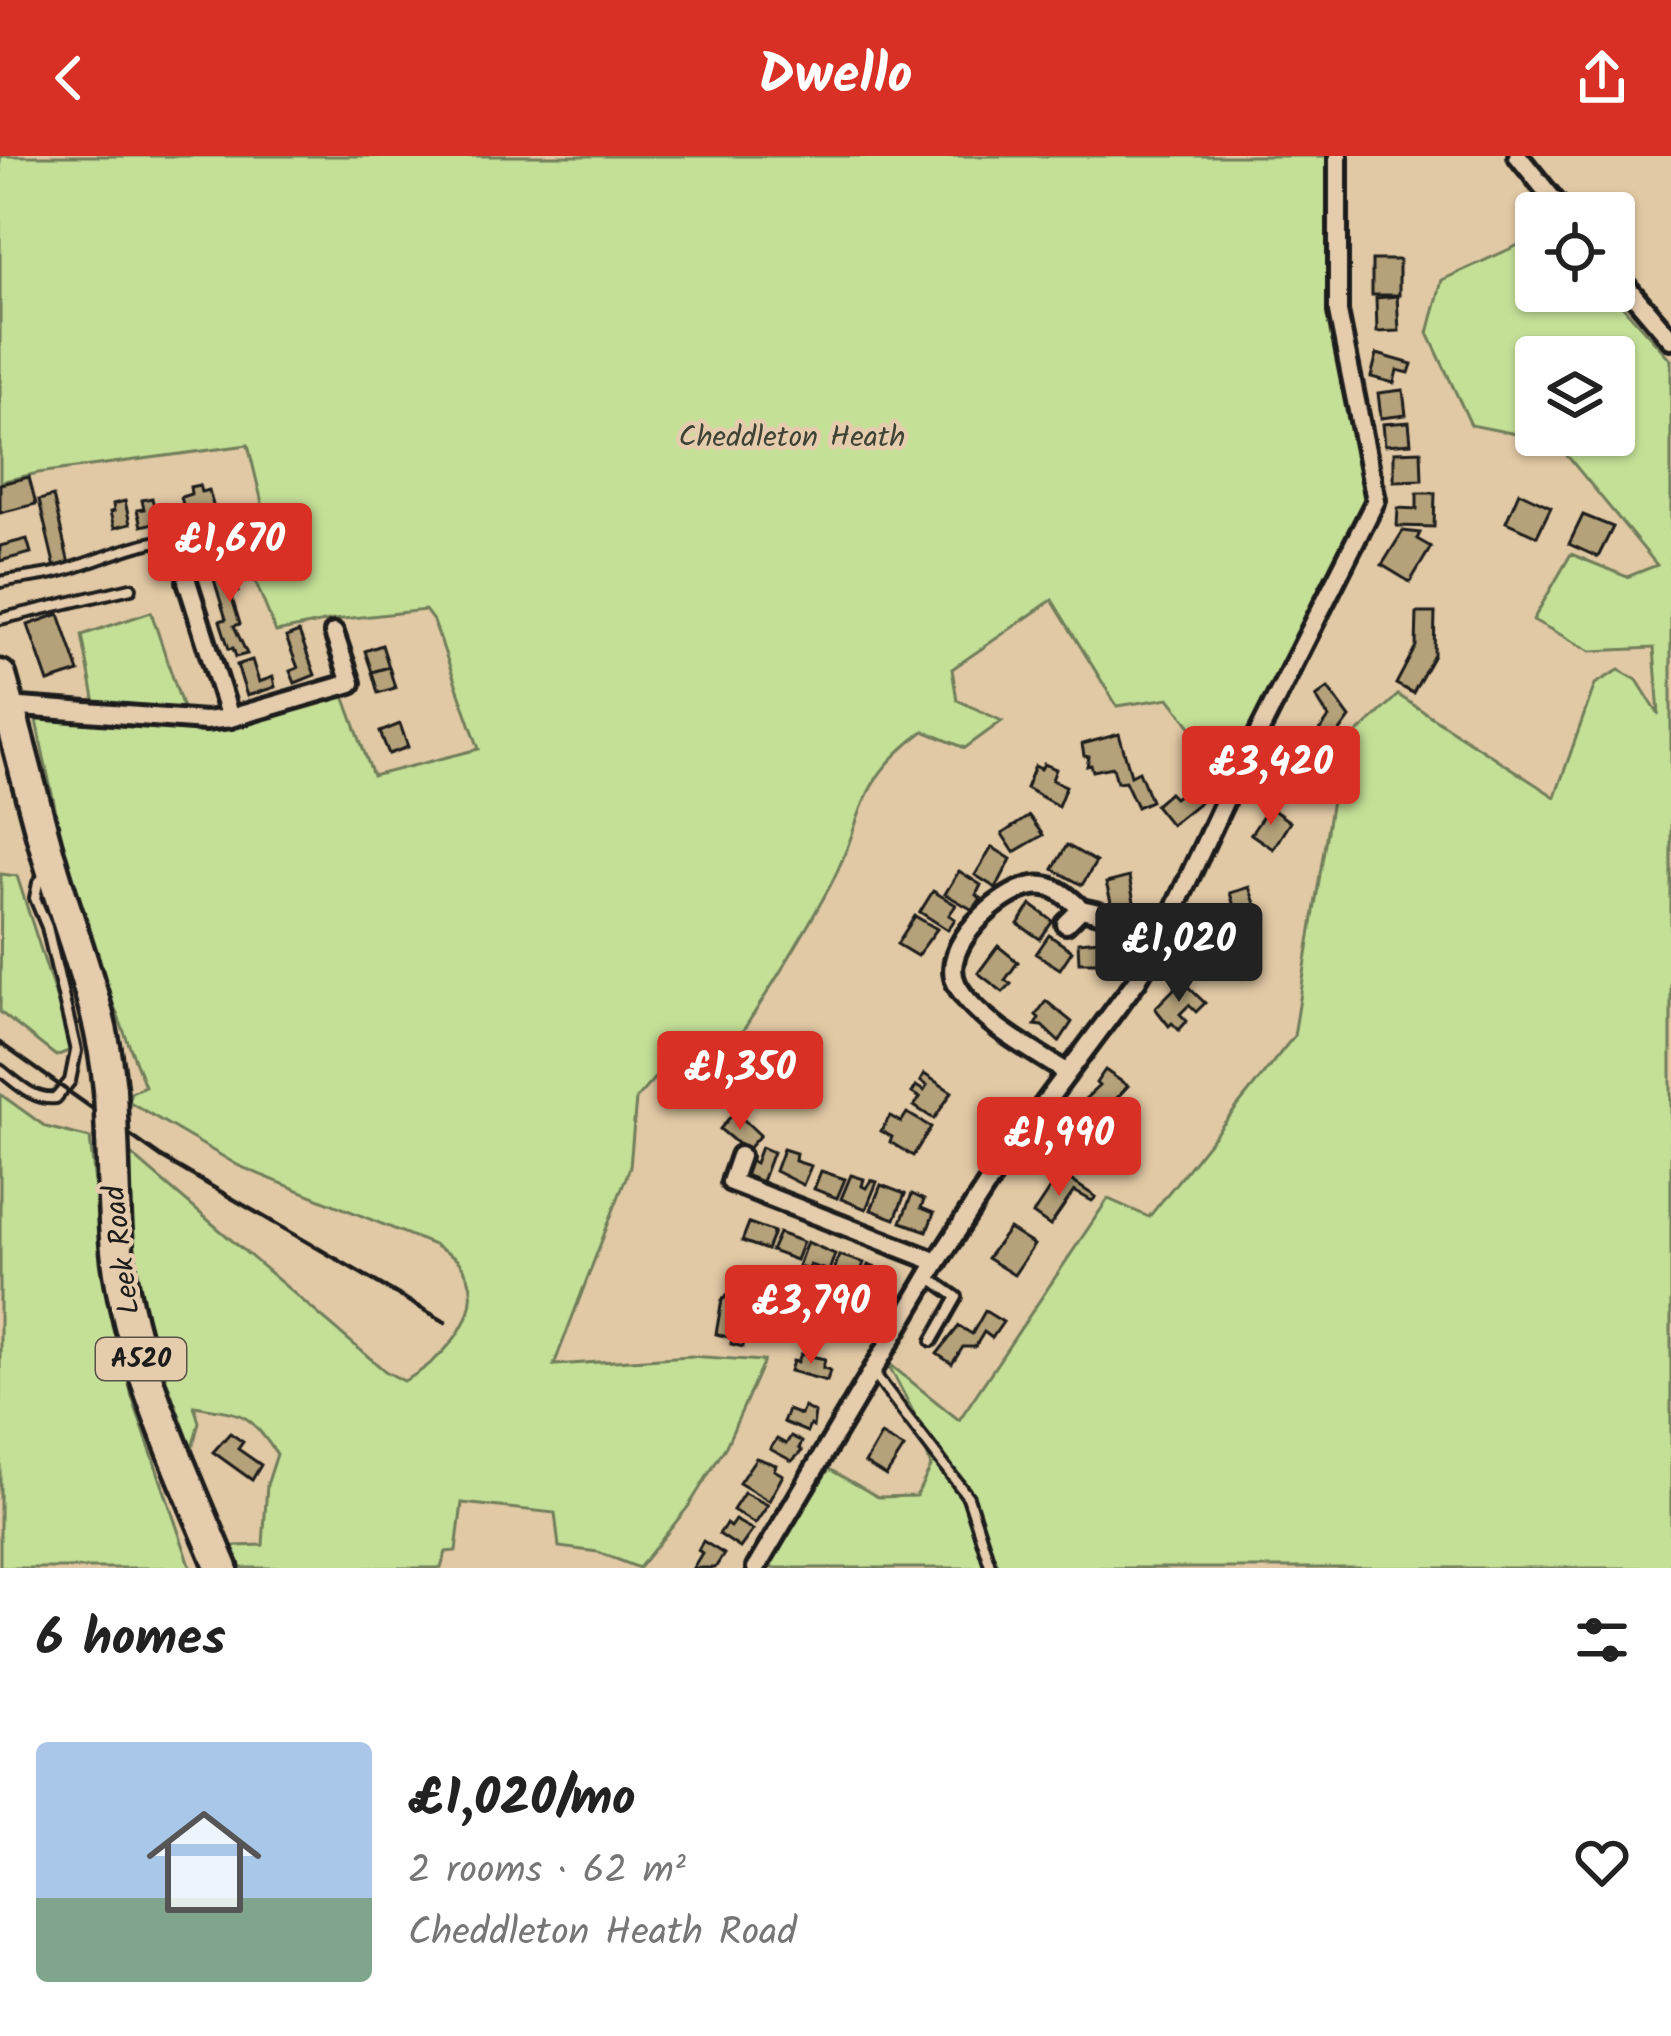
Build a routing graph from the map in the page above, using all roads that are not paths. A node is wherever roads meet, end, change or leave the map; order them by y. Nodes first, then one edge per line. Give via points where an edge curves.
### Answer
1 (1338, 156) edge
2 (1517, 156) edge
3 (1547, 192) edge
4 (1635, 297) edge
5 (1671, 339) edge
6 (208, 540) dead end
7 (188, 581) dead end
8 (0, 582) edge
9 (131, 588) dead end
10 (0, 619) edge
11 (334, 633) dead end
12 (4, 691) edge
13 (230, 718) junction
14 (52, 869) junction
15 (1066, 924) dead end
16 (0, 1070) edge
17 (1065, 1071) junction
18 (740, 1156) dead end
19 (933, 1269) junction
20 (932, 1341) dead end
21 (873, 1372) junction
22 (222, 1568) edge
23 (756, 1568) edge
24 (991, 1568) edge

1 - 17 street via 1338,312 1376,500 1159,943
2 - 3 street
4 - 5 street
6 - 8 lane via 180,536
7 - 13 street
9 - 10 lane
11 - 13 street via 351,683
12 - 13 street
12 - 14 highway, A520
14 - 16 lane via 35,898 75,1066 56,1098 47,1099
14 - 22 highway, Leek Road / A520, bridge via 106,1046 118,1258 134,1335
15 - 17 street via 1090,911 1064,892 1032,886 1015,893 969,929 953,973 1020,1044
17 - 19 street
18 - 19 street via 731,1182
19 - 20 lane via 957,1297
19 - 21 street
21 - 23 street
21 - 24 lane via 968,1496

